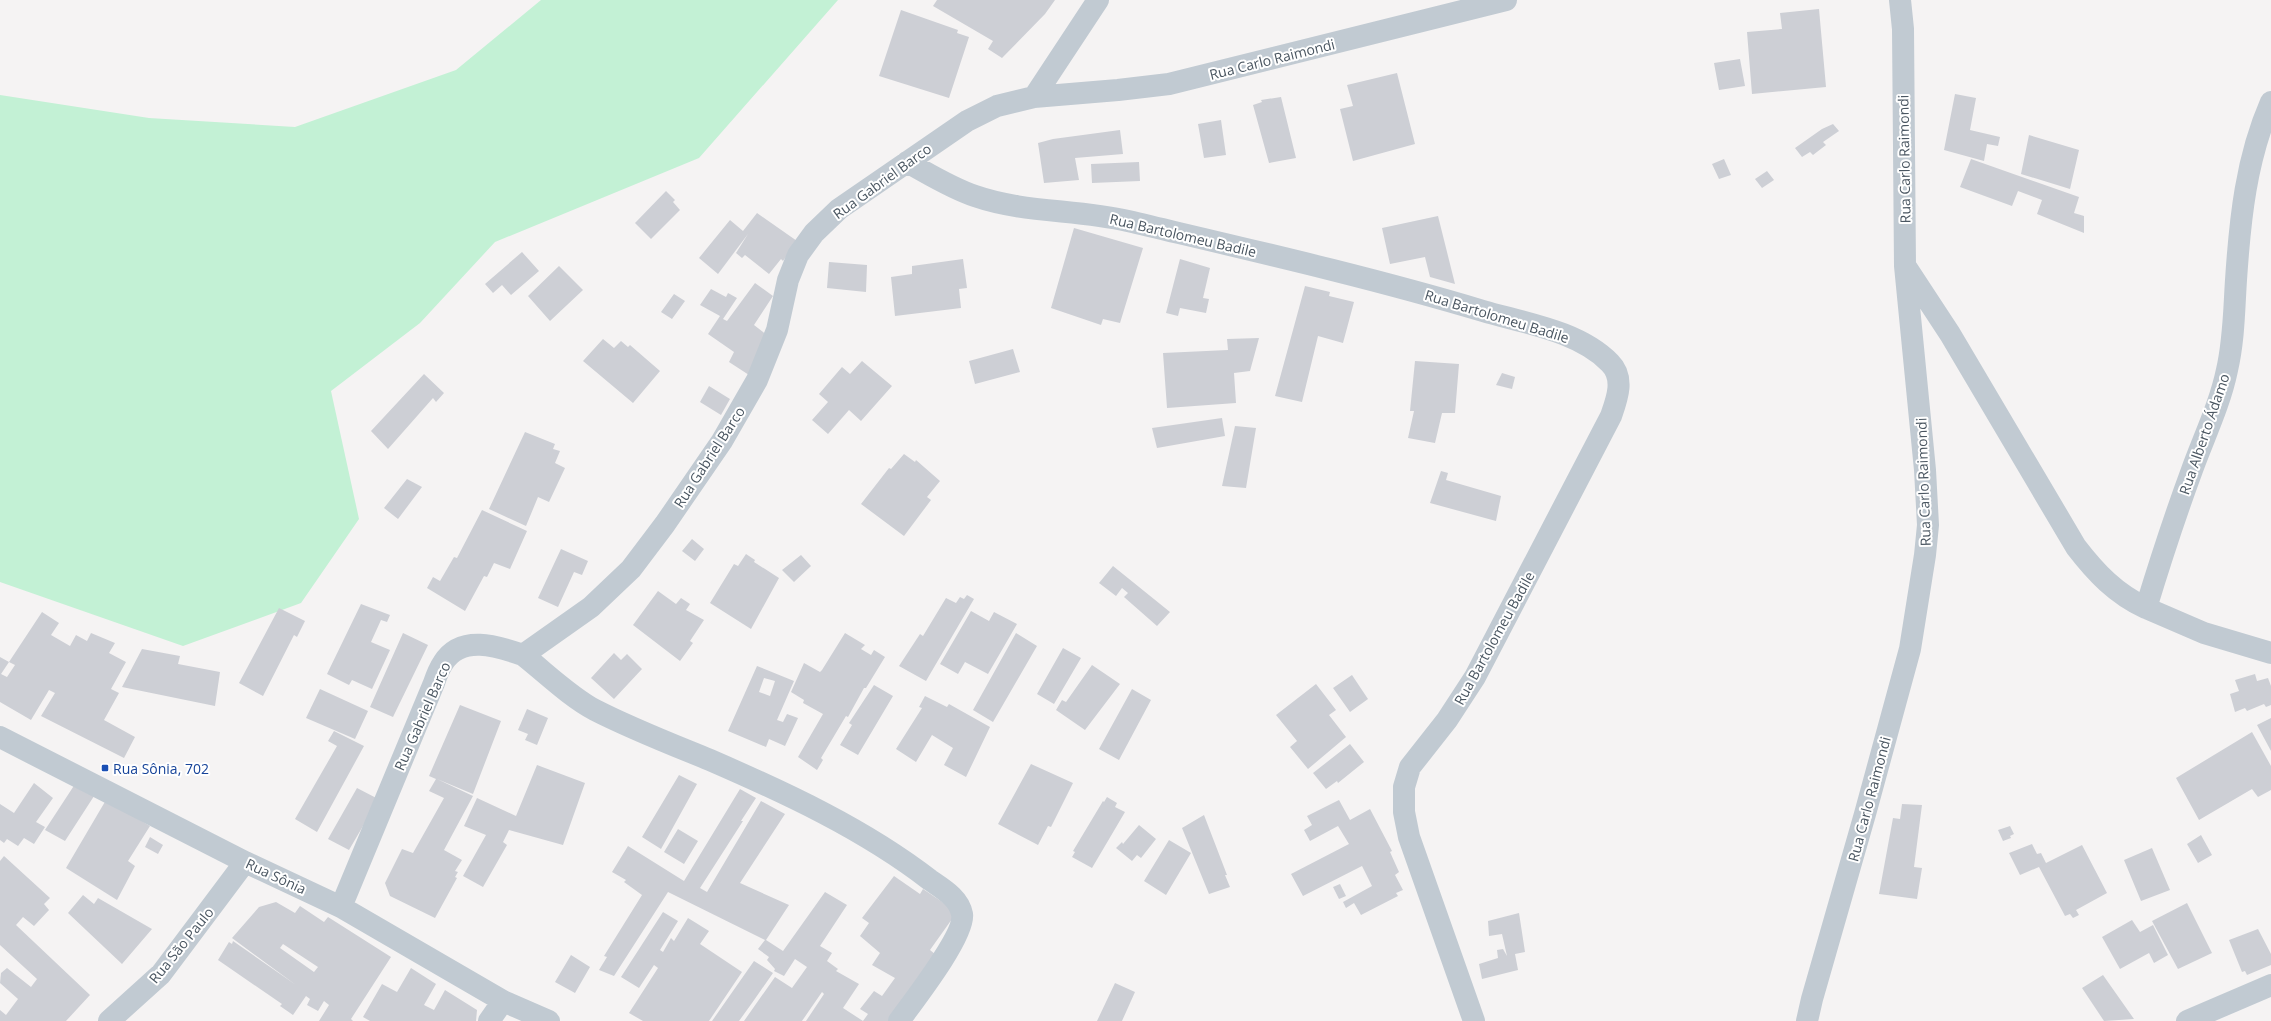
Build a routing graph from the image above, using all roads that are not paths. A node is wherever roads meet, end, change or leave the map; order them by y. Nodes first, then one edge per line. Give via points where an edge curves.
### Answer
1 (1098, 0) edge
2 (1506, 0) edge
3 (1900, 0) edge
4 (1034, 97) junction
5 (2271, 102) edge
6 (907, 162) junction
7 (1905, 266) junction
8 (2146, 608) junction
9 (2271, 653) edge
10 (523, 655) junction
11 (0, 737) edge
12 (245, 862) junction
13 (341, 907) junction
14 (2271, 985) edge
15 (503, 1001) junction
16 (109, 1021) edge
17 (489, 1021) edge
18 (549, 1021) edge
19 (899, 1021) edge
20 (1474, 1021) edge
21 (1808, 1021) edge
22 (2187, 1021) edge

1 - 4 street
2 - 4 street, Rua Carlo Raimondi via 1169,84
3 - 7 street, Rua Carlo Raimondi via 1903,29
4 - 6 street, Rua Gabriel Barco via 997,106 967,121
5 - 8 street, Rua Alberto Ádamo via 2261,124 2250,162 2241,215 2233,333 2227,371 2170,530
6 - 10 street, Rua Gabriel Barco via 839,209 814,233 798,255 788,280 777,330 757,380 722,441 631,569 591,607
6 - 20 street, Rua Bartolomeu Badile via 959,190 995,202 1128,221 1373,280 1468,306 1558,333 1598,352 1612,365 1618,378 1619,394 1611,416 1475,677 1447,720 1410,767 1404,787 1404,812 1409,837
7 - 8 street via 1929,298 2076,547 2102,578 2118,592
7 - 21 street, Rua Carlo Raimondi via 1926,470 1926,555 1910,649
8 - 9 street via 2204,633
10 - 13 street, Rua Gabriel Barco via 503,648 465,645 452,652 443,663
10 - 19 street via 593,709 757,781 846,824 905,860 953,897 960,906 963,916 958,931 922,990
11 - 12 street, Rua Sônia
12 - 13 street, Rua Sônia
12 - 16 street, Rua São Paulo via 161,974
13 - 15 street, Rua Sônia
14 - 22 street
15 - 17 street
15 - 18 street, Rua Sônia

